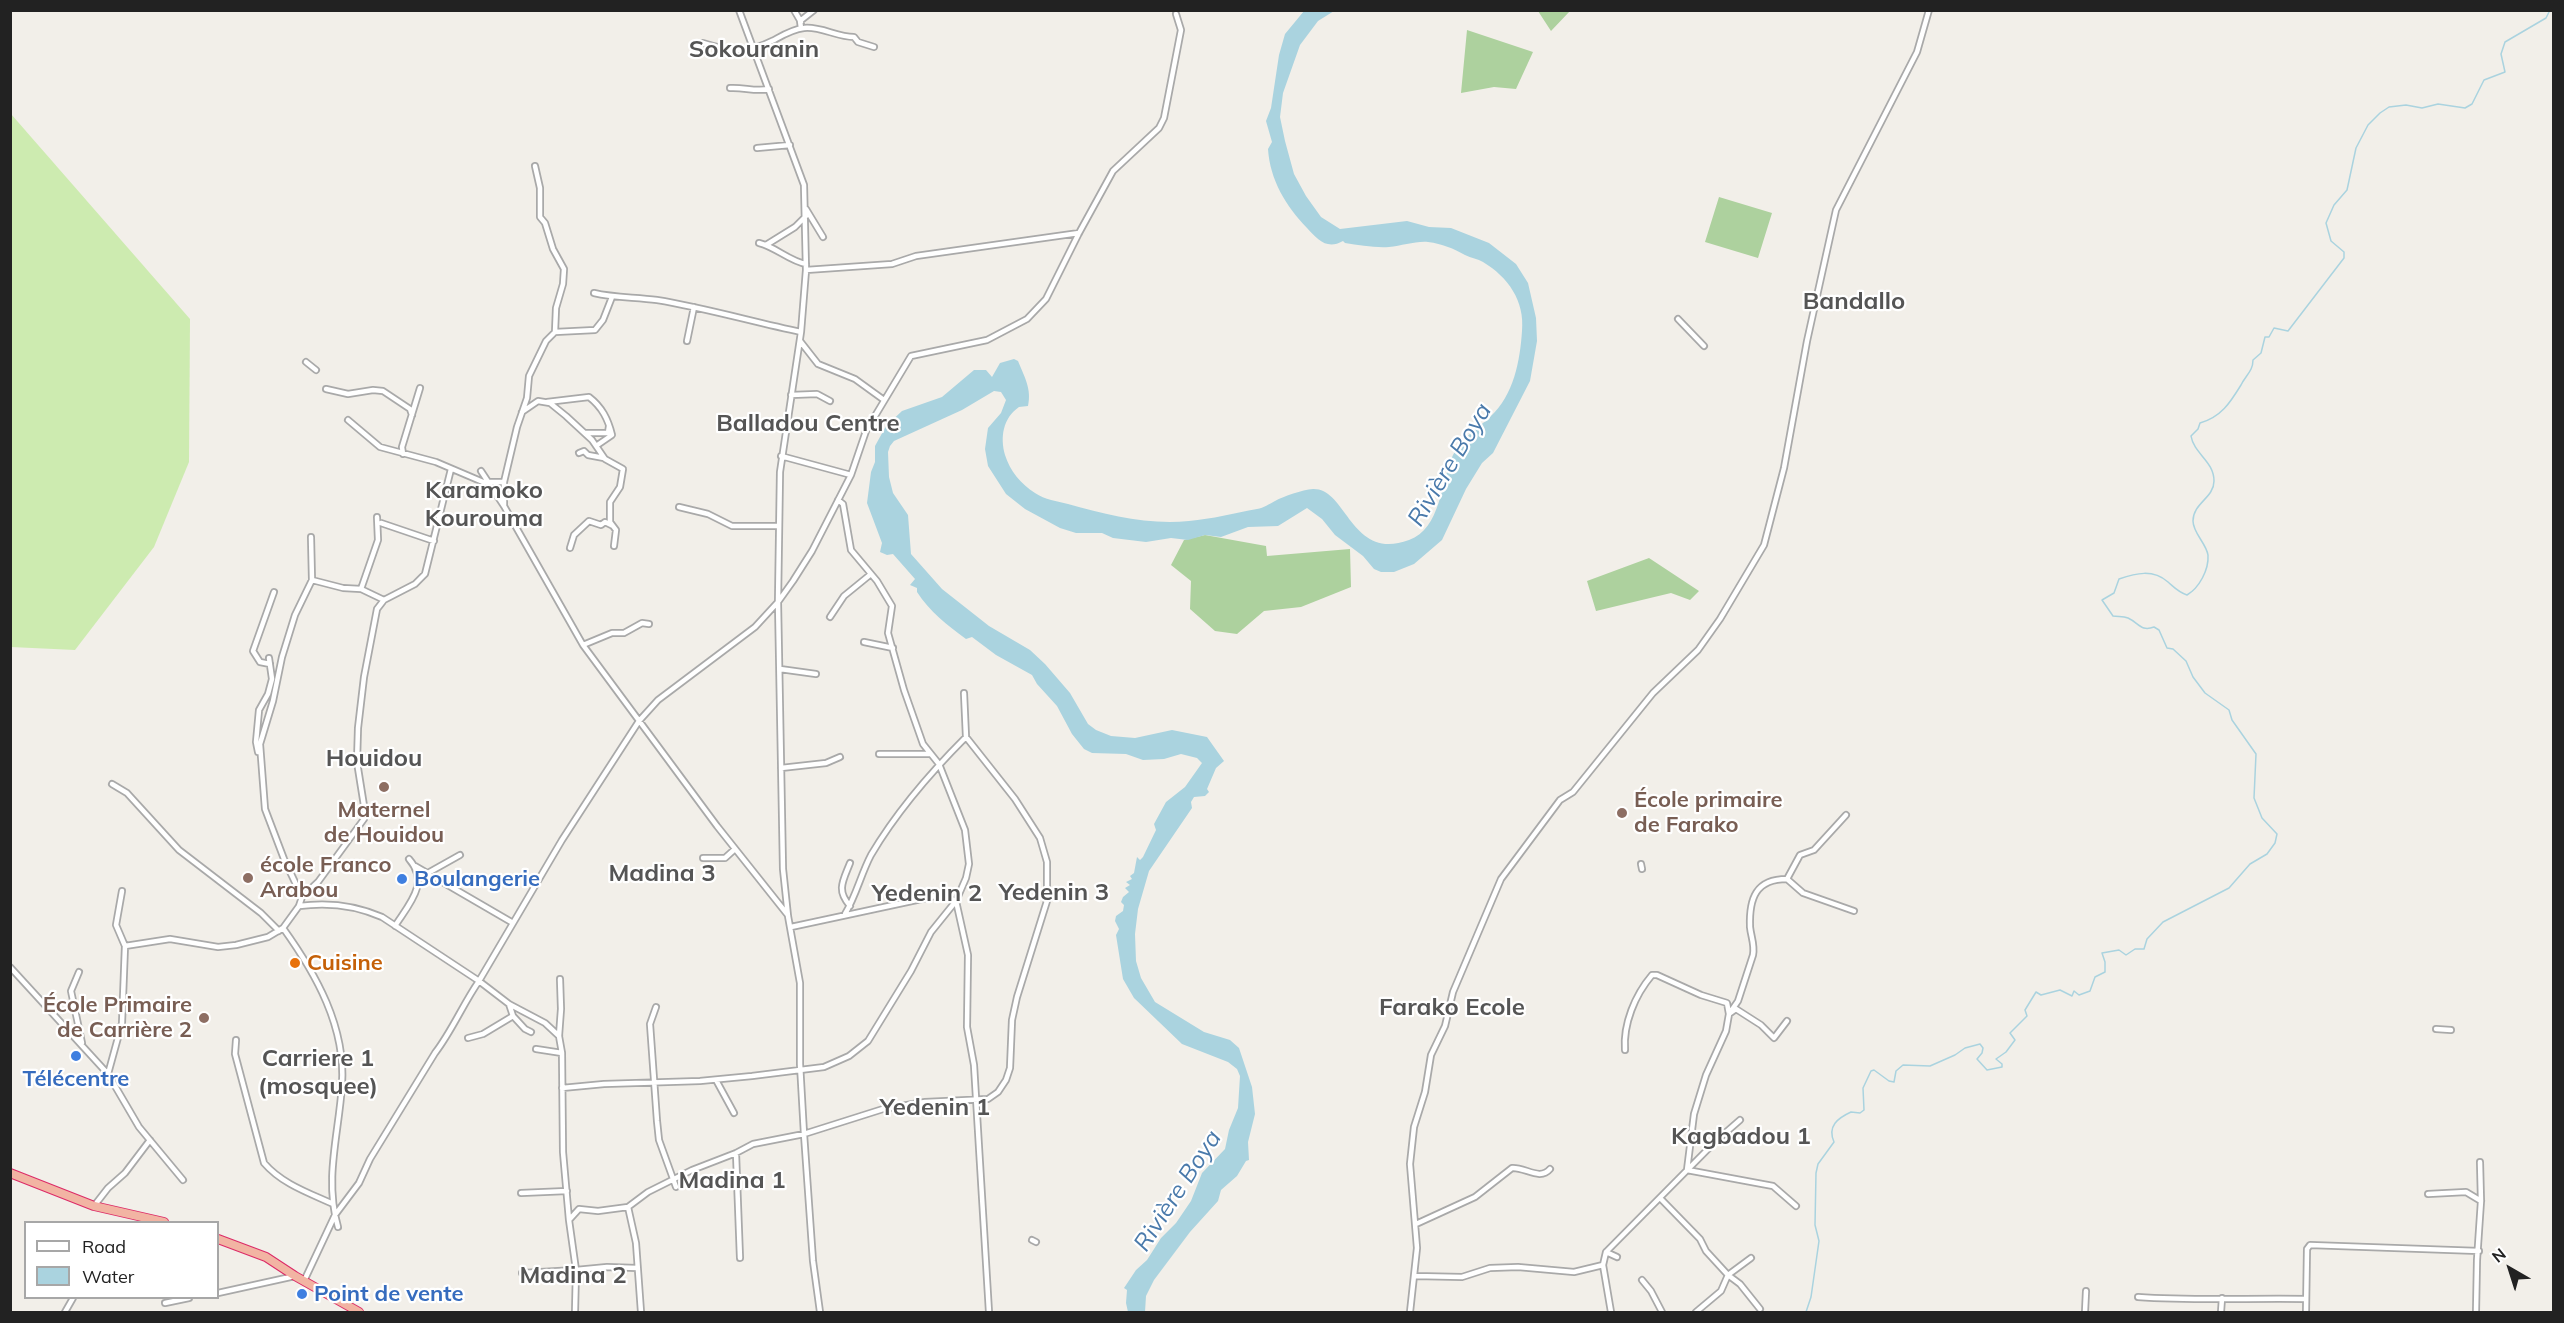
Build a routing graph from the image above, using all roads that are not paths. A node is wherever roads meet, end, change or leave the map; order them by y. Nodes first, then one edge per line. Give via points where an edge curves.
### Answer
1 (739, 10) edge
2 (794, 10) edge
3 (814, 10) edge
4 (1929, 10) edge
5 (1176, 14) dead end
6 (800, 21) junction
7 (802, 28) junction
8 (703, 44) dead end
9 (753, 46) junction
10 (874, 47) dead end
11 (730, 88) dead end
12 (769, 89) junction
13 (790, 145) junction
14 (757, 148) dead end
15 (535, 166) dead end
16 (806, 212) junction
17 (1078, 233) junction
18 (823, 237) dead end
19 (759, 243) dead end
20 (766, 245) junction
21 (806, 264) junction
22 (806, 270) junction
23 (594, 293) dead end
24 (612, 297) junction
25 (694, 307) junction
26 (1678, 319) dead end
27 (555, 332) junction
28 (801, 332) junction
29 (800, 340) junction
30 (687, 341) dead end
31 (1704, 346) dead end
32 (306, 362) dead end
33 (316, 370) dead end
34 (420, 388) dead end
35 (326, 389) dead end
36 (791, 395) junction
37 (884, 400) junction
38 (830, 401) dead end
39 (547, 402) junction
40 (522, 412) junction
41 (412, 415) junction
42 (348, 420) dead end
43 (609, 425) junction
44 (585, 433) junction
45 (596, 446) junction
46 (579, 453) dead end
47 (403, 454) junction
48 (782, 456) junction
49 (604, 458) junction
50 (451, 469) junction
51 (481, 471) dead end
52 (850, 475) junction
53 (488, 482) junction
54 (504, 482) junction
55 (838, 500) junction
56 (504, 506) junction
57 (679, 507) dead end
58 (377, 517) dead end
59 (381, 523) dead end
60 (613, 526) junction
61 (779, 526) junction
62 (311, 537) dead end
63 (434, 541) junction
64 (614, 546) dead end
65 (570, 548) dead end
66 (871, 574) junction
67 (312, 580) junction
68 (361, 589) junction
69 (274, 592) dead end
70 (384, 600) junction
71 (778, 602) junction
72 (830, 617) dead end
73 (649, 624) dead end
74 (864, 642) dead end
75 (583, 645) junction
76 (893, 648) junction
77 (780, 669) junction
78 (816, 674) dead end
79 (964, 693) dead end
80 (639, 721) junction
81 (966, 737) junction
82 (879, 754) dead end
83 (930, 754) junction
84 (840, 757) dead end
85 (260, 760) junction
86 (939, 764) junction
87 (781, 768) junction
88 (112, 784) dead end
89 (1846, 815) dead end
90 (735, 849) junction
91 (460, 855) dead end
92 (703, 858) dead end
93 (409, 859) dead end
94 (850, 863) dead end
95 (415, 866) junction
96 (427, 873) junction
97 (419, 878) junction
98 (1787, 879) junction
99 (122, 891) dead end
100 (770, 892) junction
101 (302, 897) junction
102 (787, 900) junction
103 (956, 901) junction
104 (299, 906) junction
105 (850, 906) junction
106 (1854, 911) dead end
107 (845, 914) junction
108 (788, 916) junction
109 (513, 923) junction
110 (395, 926) junction
111 (791, 927) junction
112 (281, 930) junction
113 (125, 946) junction
114 (10, 967) edge
115 (79, 972) dead end
116 (560, 979) dead end
117 (479, 981) junction
118 (509, 1004) junction
119 (656, 1006) dead end
120 (1729, 1014) junction
121 (513, 1016) junction
122 (1787, 1021) dead end
123 (2436, 1029) dead end
124 (2451, 1030) dead end
125 (531, 1032) dead end
126 (559, 1036) junction
127 (468, 1038) dead end
128 (236, 1040) dead end
129 (82, 1043) junction
130 (537, 1049) dead end
131 (1625, 1050) dead end
132 (562, 1053) junction
133 (801, 1069) junction
134 (789, 1071) junction
135 (108, 1074) junction
136 (801, 1076) junction
137 (716, 1080) junction
138 (654, 1082) junction
139 (562, 1088) junction
140 (976, 1101) junction
141 (734, 1113) dead end
142 (1740, 1120) dead end
143 (804, 1134) junction
144 (150, 1140) junction
145 (735, 1153) junction
146 (2480, 1162) dead end
147 (1689, 1167) junction
148 (1550, 1169) dead end
149 (10, 1173) edge
150 (183, 1180) dead end
151 (673, 1180) junction
152 (676, 1187) dead end
153 (567, 1191) junction
154 (521, 1193) dead end
155 (2428, 1194) dead end
156 (1660, 1198) junction
157 (2481, 1201) junction
158 (568, 1202) junction
159 (333, 1204) junction
160 (94, 1206) junction
161 (1796, 1206) dead end
162 (628, 1208) junction
163 (579, 1209) junction
164 (334, 1215) junction
165 (569, 1220) junction
166 (147, 1221) edge
167 (1416, 1224) junction
168 (338, 1227) dead end
169 (219, 1239) edge
170 (2479, 1251) junction
171 (1606, 1252) junction
172 (1617, 1257) dead end
173 (740, 1258) dead end
174 (1750, 1258) dead end
175 (1603, 1265) junction
176 (637, 1268) junction
177 (576, 1270) junction
178 (522, 1273) dead end
179 (1728, 1275) junction
180 (295, 1276) junction
181 (1415, 1276) junction
182 (1642, 1280) dead end
183 (303, 1281) junction
184 (2086, 1291) dead end
185 (219, 1293) edge
186 (2138, 1297) dead end
187 (2222, 1298) junction
188 (184, 1299) edge
189 (2306, 1299) junction
190 (165, 1303) dead end
191 (1760, 1309) dead end
192 (359, 1312) edge
193 (575, 1312) edge
194 (641, 1312) edge
195 (820, 1312) edge
196 (989, 1312) edge
197 (1410, 1312) edge
198 (1611, 1312) edge
199 (1662, 1312) edge
200 (1696, 1312) edge
201 (2085, 1312) edge
202 (2221, 1312) edge
203 (2306, 1312) edge
204 (2476, 1312) edge

1 - 9 street
2 - 6 street
3 - 6 street
4 - 167 street via 1917,52 1836,210 1784,468 1764,545 1698,650 1653,693 1573,792 1560,800 1501,879 1450,997 1414,1127 1410,1164
5 - 17 street via 1181,30 1164,118 1159,128 1113,171
6 - 7 street
7 - 9 street
7 - 10 street via 854,37
8 - 9 street via 732,52 743,52
9 - 12 street
11 - 12 street via 756,92
12 - 13 street
13 - 14 street
13 - 16 street via 804,185
15 - 27 street via 540,217 564,269
16 - 18 street
16 - 20 street via 795,227
16 - 21 street
17 - 22 street via 916,256 892,264
17 - 37 street via 1046,299 1028,319 987,339 911,356
19 - 20 street
20 - 21 street
21 - 22 street
22 - 28 street
23 - 24 street
24 - 25 street
24 - 27 street via 595,330
25 - 28 street
25 - 30 street
26 - 31 street
27 - 40 street via 546,341 530,376
28 - 29 street
29 - 36 street
29 - 37 street via 818,364 855,378
32 - 33 street
34 - 41 street
35 - 41 street via 348,394 383,391 410,409
36 - 38 street via 817,394
36 - 48 street
37 - 52 street via 866,431
39 - 40 street via 538,401
39 - 43 street via 589,397 601,407
39 - 44 street
40 - 54 street
41 - 47 street
42 - 47 street via 380,447
43 - 44 street via 608,433
43 - 45 street via 612,435
44 - 45 street
45 - 49 street
46 - 49 street
47 - 50 street
48 - 52 street
48 - 61 street
49 - 60 street via 623,469 620,487 610,502
50 - 53 street
50 - 63 street
51 - 53 street
52 - 55 street
53 - 54 street
53 - 56 street
54 - 56 street
55 - 66 street via 843,504 851,550
55 - 71 street
56 - 75 street
57 - 61 street via 708,514 732,526
58 - 68 street via 378,540
59 - 63 street
60 - 64 street
60 - 65 street via 589,521 574,535
61 - 71 street
62 - 67 street
63 - 70 street via 425,574 415,584
66 - 72 street via 844,596
66 - 76 street via 892,606 887,625
67 - 68 street
67 - 85 street via 295,615 282,657 261,739
68 - 70 street
69 - 85 street via 253,651 260,662 269,661 272,679 259,710 256,742
70 - 101 street via 377,609 358,728 357,762 364,819 318,882
71 - 77 street
71 - 80 street via 755,627 658,700
73 - 75 street via 642,623 624,633 612,633
74 - 76 street
75 - 80 street
76 - 83 street via 913,719
77 - 78 street
77 - 87 street
79 - 81 street
80 - 90 street
80 - 109 street
81 - 86 street
81 - 140 street via 1041,838 1048,882 1047,902 1012,1020 1010,1068 998,1092
82 - 83 street
83 - 86 street
84 - 87 street via 826,763
85 - 101 street via 265,809
86 - 103 street via 965,830 969,855 966,878
86 - 105 street via 887,829
87 - 102 street
88 - 112 street via 127,793 179,850
89 - 98 street via 1814,850 1800,855
90 - 92 street via 725,858
90 - 100 street
91 - 96 street
93 - 95 street
94 - 105 street via 841,894
95 - 96 street
95 - 97 street
96 - 97 street
96 - 109 street
97 - 110 street via 418,890
98 - 106 street via 1803,893
98 - 120 street via 1765,882 1756,890 1750,928 1754,955 1738,1001
99 - 113 street via 116,925
100 - 102 street
100 - 108 street
101 - 104 street
102 - 108 street
103 - 107 street via 940,895
103 - 133 street via 931,932 868,1041 849,1056 824,1067
103 - 140 street via 968,956 967,1027
104 - 110 street via 321,903 366,910
104 - 112 street
105 - 107 street
107 - 111 street
108 - 111 street
109 - 117 street
110 - 117 street
111 - 133 street via 800,984
112 - 113 street via 255,940 218,946 170,939
112 - 159 street via 328,1000 341,1058 342,1084 330,1185
113 - 135 street via 122,1023
114 - 129 street
115 - 129 street via 71,991
116 - 126 street
117 - 118 street
117 - 164 street via 359,1183
118 - 121 street
118 - 126 street via 545,1023
119 - 138 street via 650,1024
120 - 122 street via 1736,1009 1761,1024 1774,1038
120 - 131 street via 1726,1002 1652,975 1623,1033
120 - 147 street via 1694,1114
121 - 125 street
121 - 127 street
123 - 124 street
126 - 132 street
128 - 159 street via 235,1054 264,1163 292,1185
129 - 135 street
130 - 132 street
132 - 139 street
133 - 134 street
133 - 136 street
134 - 136 street
134 - 137 street
135 - 144 street
136 - 143 street
137 - 138 street
137 - 141 street
138 - 139 street
138 - 151 street via 659,1140
139 - 153 street
140 - 143 street via 925,1102 883,1109
140 - 196 street
142 - 147 street
143 - 145 street via 753,1143
143 - 195 street
144 - 150 street
144 - 160 street
145 - 151 street
145 - 173 street
146 - 157 street
147 - 156 street
147 - 161 street via 1773,1186
148 - 167 street via 1540,1175 1512,1168 1475,1197
149 - 160 highway
151 - 152 street
151 - 162 street via 648,1192
153 - 154 street
153 - 158 street
155 - 157 street via 2466,1192
156 - 171 street
156 - 179 street
157 - 170 street
158 - 163 street
158 - 165 street
159 - 164 street
160 - 166 highway
162 - 163 street
162 - 176 street
163 - 165 street
164 - 168 street
164 - 183 street
165 - 177 street
167 - 181 street
169 - 180 highway via 266,1257
170 - 189 street via 2310,1245
170 - 204 street
171 - 172 street
171 - 175 street
174 - 179 street
175 - 181 street via 1574,1272 1518,1267 1490,1268 1462,1277
175 - 198 street
176 - 177 street
176 - 194 street
177 - 178 street
177 - 193 street
179 - 191 street
179 - 200 street via 1721,1291
180 - 183 highway
180 - 185 street
181 - 197 street
182 - 199 street
183 - 192 highway
184 - 201 street
186 - 187 street
187 - 189 street
187 - 202 street
188 - 190 street
189 - 203 street

